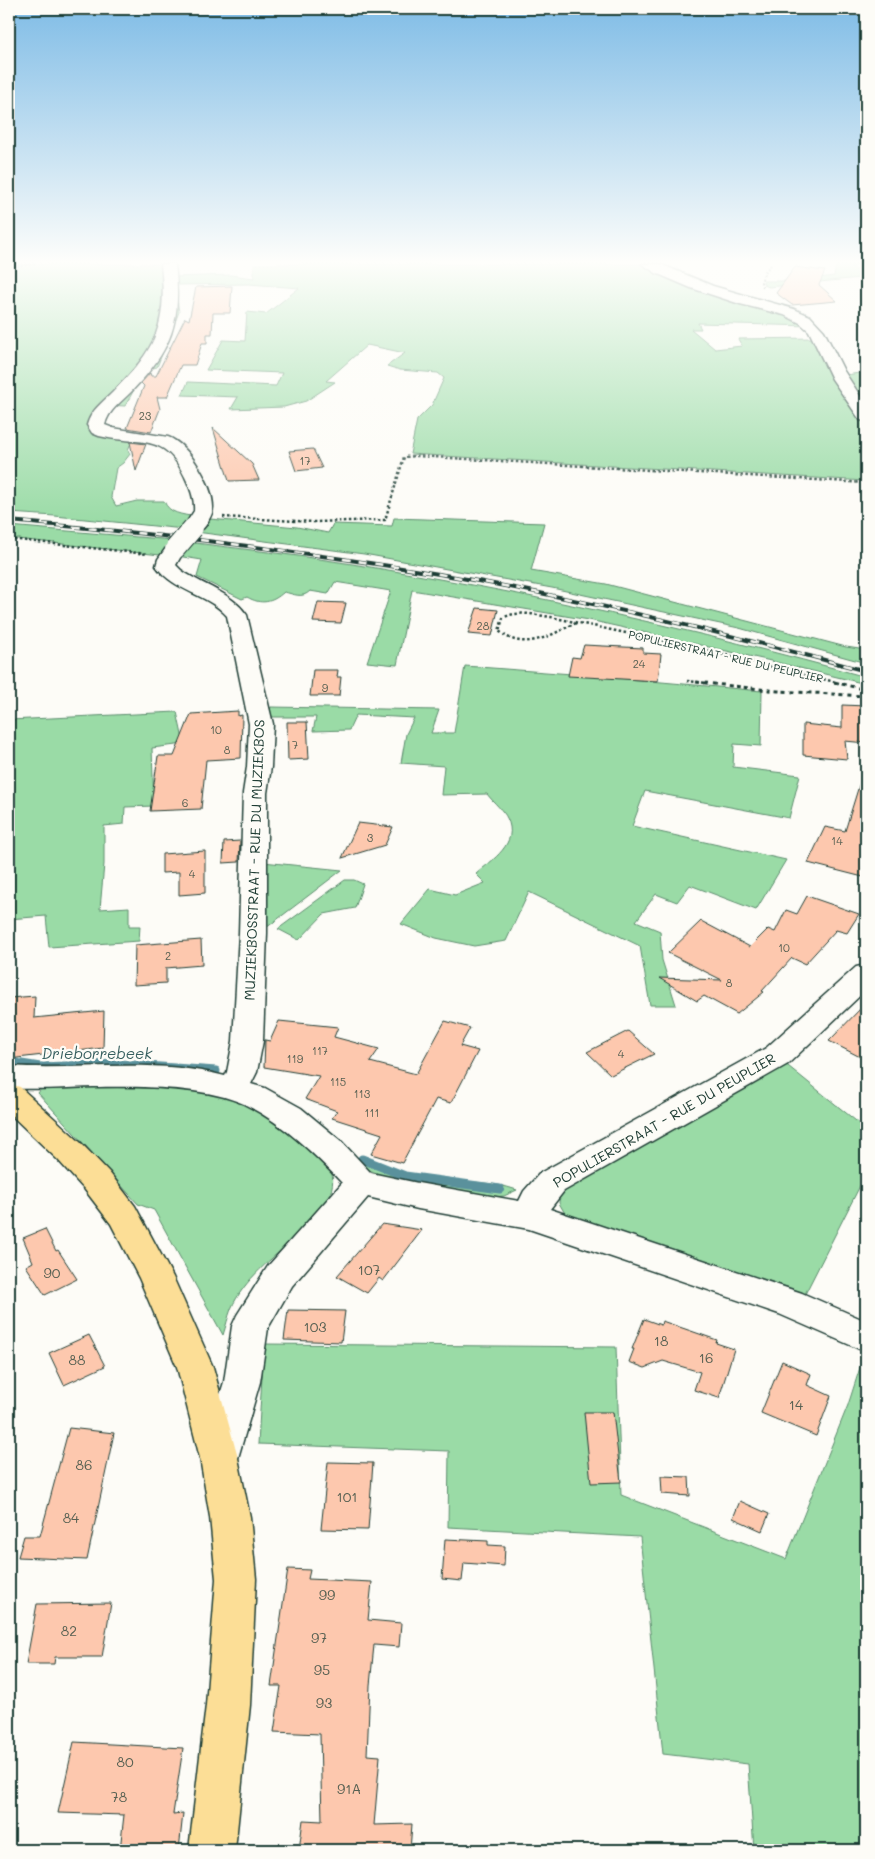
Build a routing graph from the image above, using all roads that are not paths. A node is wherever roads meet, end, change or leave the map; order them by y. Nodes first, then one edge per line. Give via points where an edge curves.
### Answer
1 (157, 351) edge
2 (826, 351) edge
3 (866, 416) edge
4 (866, 974) edge
5 (9, 1077) edge
6 (233, 1089) junction
7 (9, 1095) edge
8 (361, 1183) junction
9 (531, 1216) junction
10 (866, 1337) edge
11 (219, 1458) junction
12 (212, 1850) edge

1 - 6 street, MUZIEKBOSSTRAAT - RUE DU MUZIEKBOS, bridge via 140,375 99,416 96,425 105,432 172,445 184,460 202,499 198,521 172,553 166,566 174,575 222,601 238,615 261,724 255,793 248,1041 242,1072
2 - 3 street
4 - 9 street, POPULIERSTRAAT - RUE DU PEUPLIER via 777,1056 552,1182 536,1200
5 - 6 street via 169,1078
6 - 8 street via 254,1096 290,1116 330,1149
7 - 11 main road via 98,1181 123,1215 156,1277 196,1368
8 - 9 street
8 - 11 street via 280,1276 250,1326 242,1382
9 - 10 street via 790,1303
11 - 12 main road via 230,1517 236,1579 228,1705

